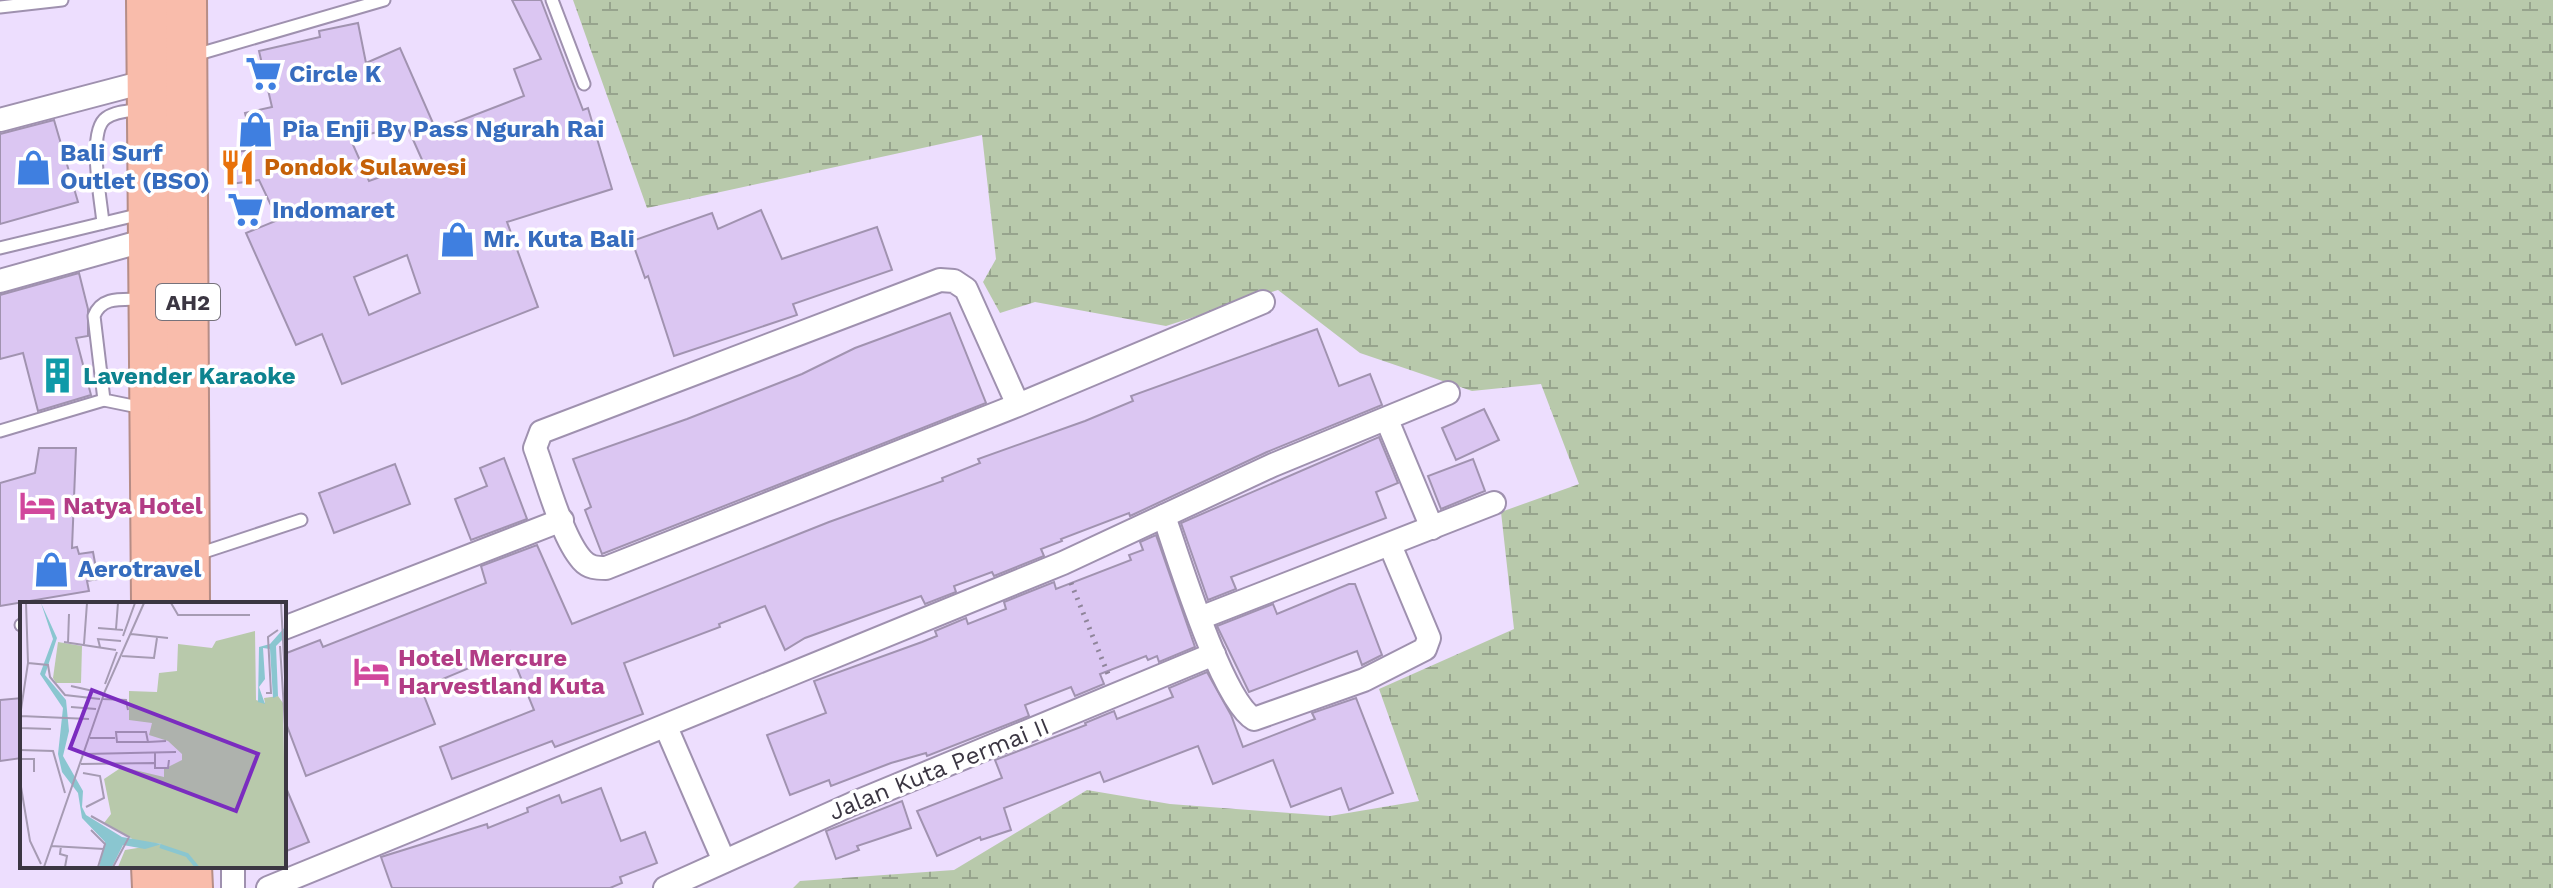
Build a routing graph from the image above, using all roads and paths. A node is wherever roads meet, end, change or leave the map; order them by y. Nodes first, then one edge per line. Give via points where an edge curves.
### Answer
1 (62, 0) edge
2 (147, 0) edge
3 (186, 0) edge
4 (384, 0) edge
5 (552, 0) edge
6 (0, 7) edge
7 (187, 58) junction
8 (584, 84) dead end
9 (148, 94) junction
10 (0, 120) edge
11 (103, 223) junction
12 (150, 225) junction
13 (0, 248) edge
14 (0, 281) edge
15 (151, 298) junction
16 (1263, 302) dead end
17 (1448, 393) dead end
18 (104, 400) junction
19 (1018, 405) junction
20 (151, 409) junction
21 (1387, 420) junction
22 (0, 431) edge
23 (1494, 503) dead end
24 (1164, 516) junction
25 (301, 520) dead end
26 (562, 520) junction
27 (1432, 528) junction
28 (1390, 545) junction
29 (191, 556) junction
30 (1063, 563) junction
31 (152, 602) edge
32 (189, 602) edge
33 (1200, 618) junction
34 (286, 627) edge
35 (1214, 654) junction
36 (1117, 696) junction
37 (666, 727) junction
38 (724, 861) junction
39 (152, 868) edge
40 (191, 868) edge
41 (153, 888) edge
42 (192, 888) edge
43 (268, 888) edge
44 (665, 888) edge

1 - 6 lane
2 - 9 highway, AH2
3 - 7 highway, AH2
4 - 7 lane
5 - 8 lane
7 - 29 highway, AH2
9 - 10 street
9 - 11 lane via 103,120 95,133
9 - 12 highway, AH2
11 - 12 lane
11 - 13 lane
12 - 14 street
12 - 15 highway, AH2
15 - 18 lane via 107,300 97,306
15 - 20 highway, AH2
16 - 19 street
17 - 21 street
18 - 20 lane
18 - 22 lane
19 - 26 street via 606,568 582,560
19 - 26 street via 966,289 940,280 541,432 535,448
20 - 31 highway, AH2
21 - 24 street
21 - 27 street
23 - 27 street
24 - 30 street
24 - 33 street
25 - 29 lane
26 - 34 street
27 - 28 street
28 - 33 street
28 - 35 street via 1429,638 1416,656 1254,719 1244,713
29 - 32 highway, AH2
30 - 36 path
30 - 37 street
33 - 35 street
35 - 36 street, Jalan Kuta Permai II
36 - 38 street, Jalan Kuta Permai II
37 - 38 street
37 - 43 street
38 - 44 street, Jalan Kuta Permai II
39 - 41 highway
40 - 42 highway

